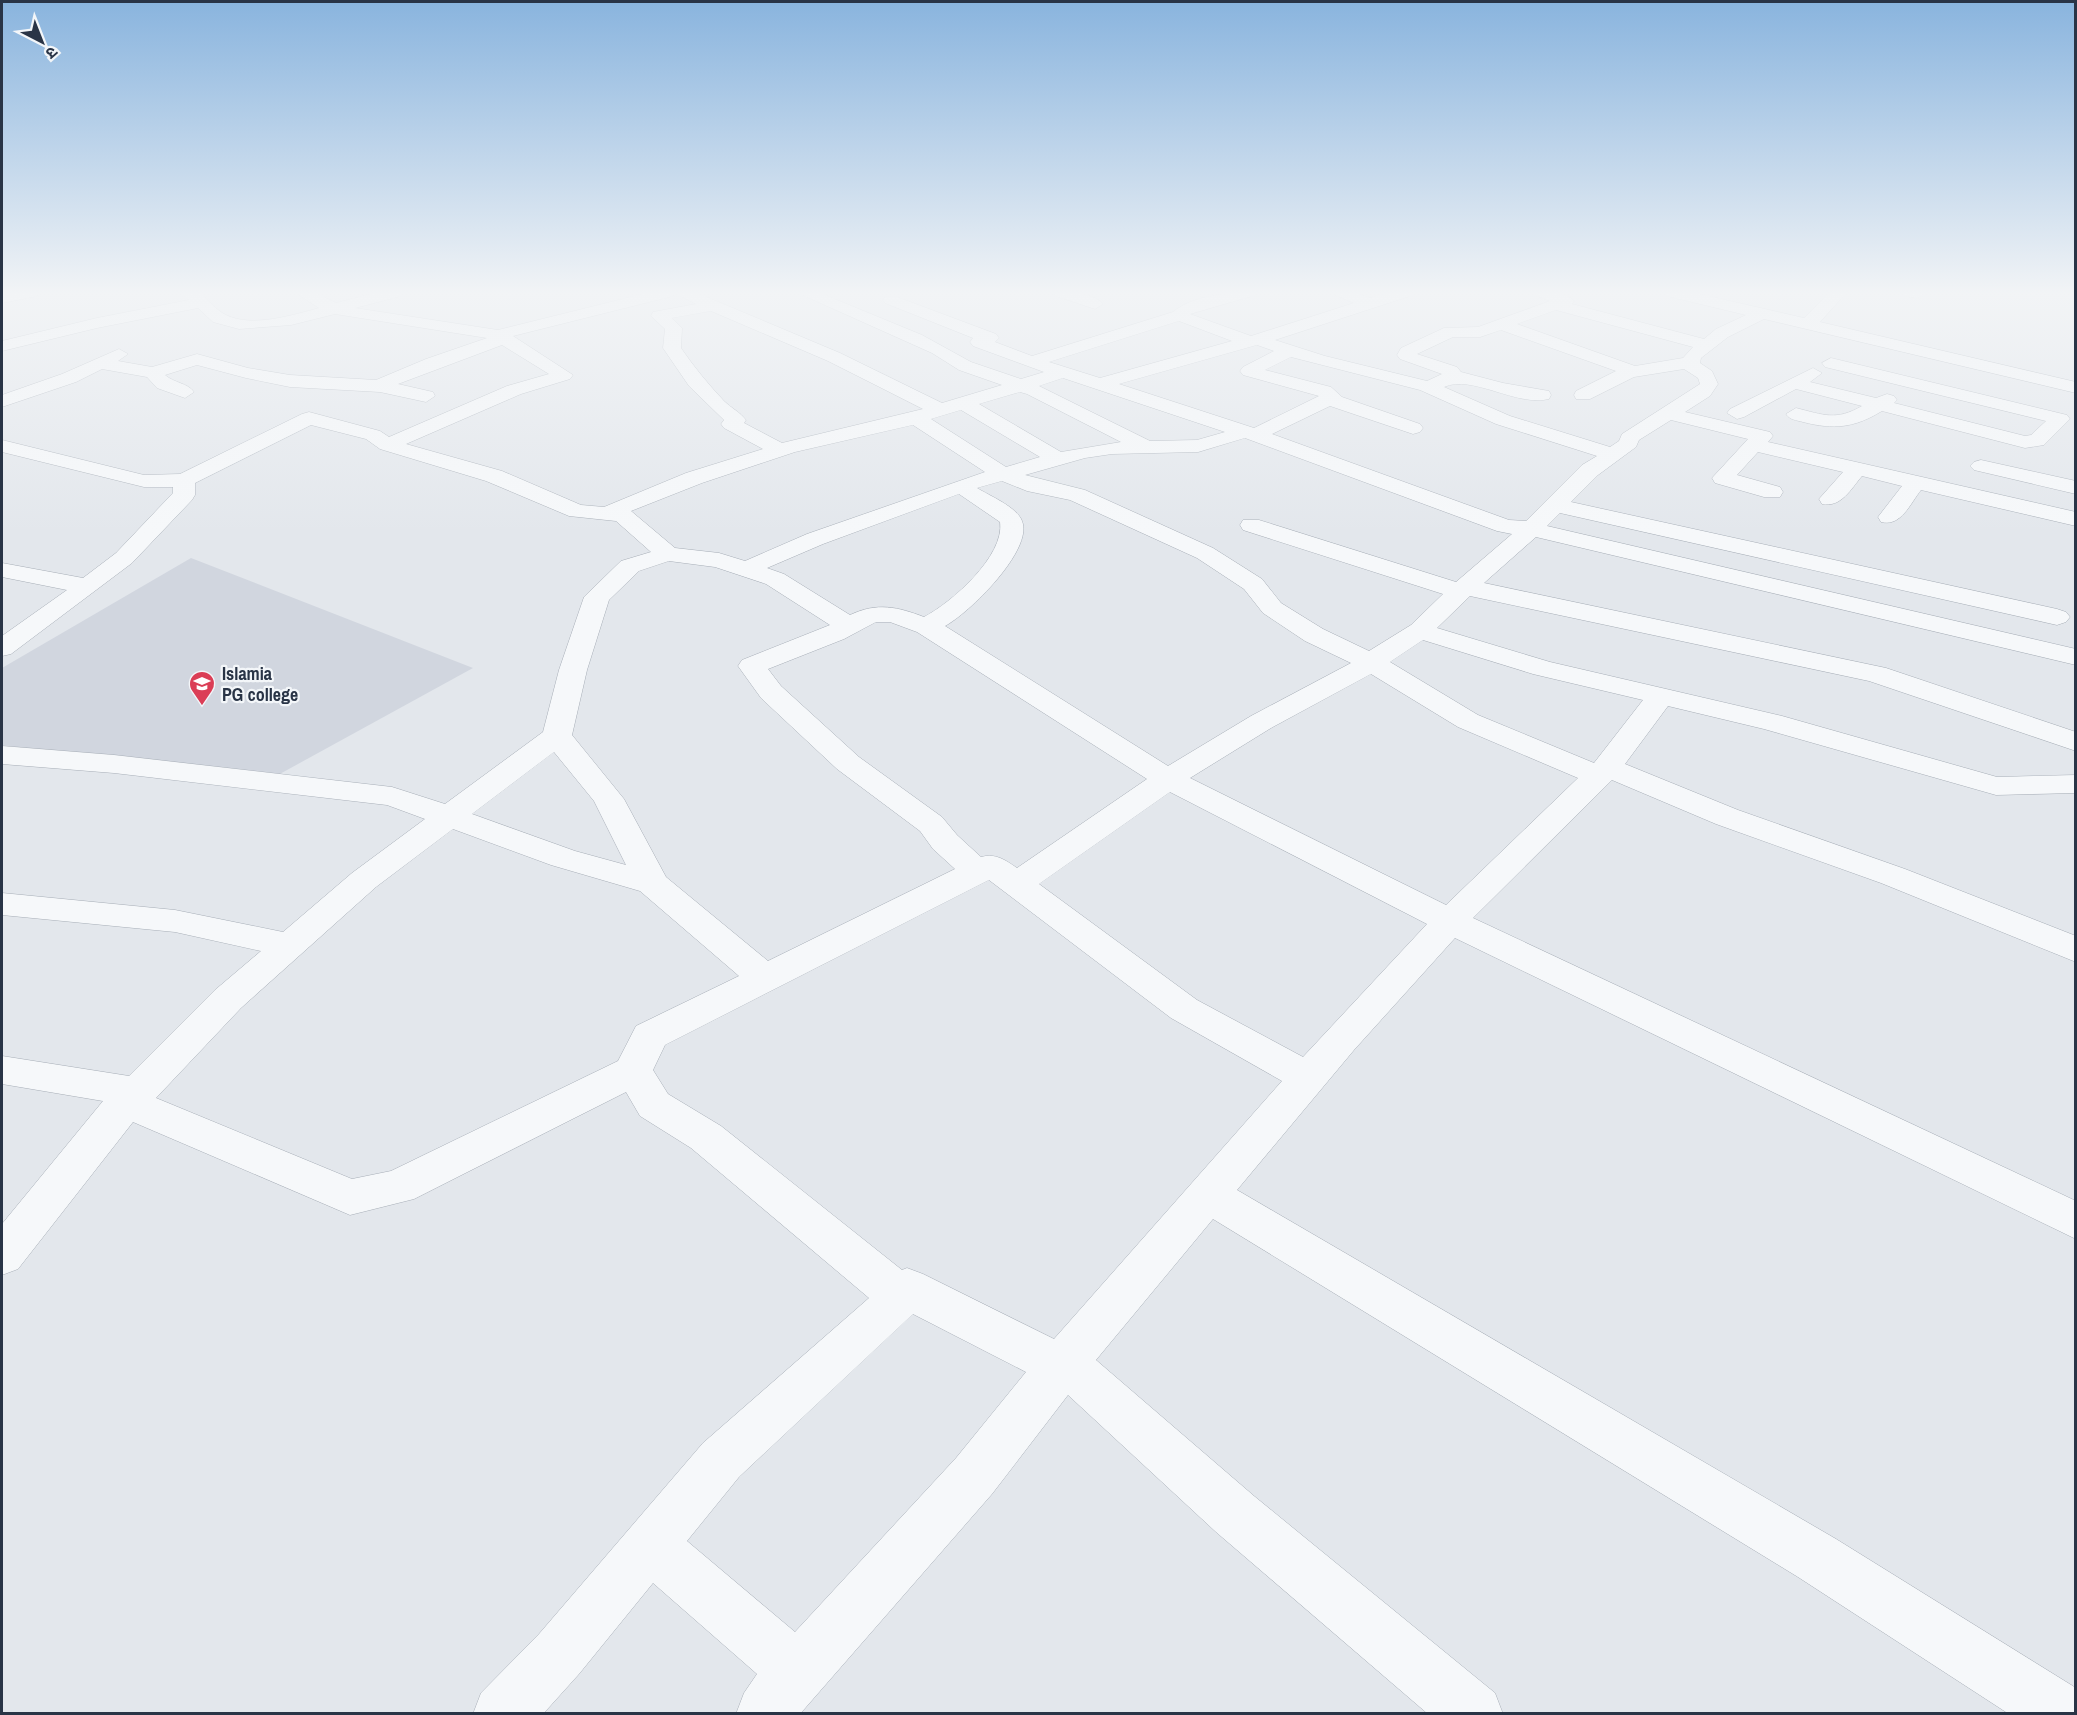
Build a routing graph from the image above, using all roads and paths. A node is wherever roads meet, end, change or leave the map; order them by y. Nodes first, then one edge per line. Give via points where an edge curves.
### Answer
1 (79, 373) edge
2 (153, 373) edge
3 (246, 373) edge
4 (408, 373) edge
5 (561, 373) edge
6 (690, 373) edge
7 (866, 373) edge
8 (985, 373) edge
9 (1060, 373) edge
10 (1067, 373) edge
11 (1140, 373) edge
12 (1257, 373) edge
13 (1376, 373) edge
14 (1452, 373) edge
15 (1629, 373) edge
16 (1703, 373) edge
17 (1812, 373) edge
18 (1873, 373) edge
19 (1935, 373) edge
20 (2012, 373) edge
21 (1586, 374) dead end
22 (1454, 376) junction
23 (1613, 381) junction
24 (1793, 383) junction
25 (1915, 383) junction
26 (1100, 384) junction
27 (1018, 385) junction
28 (378, 386) junction
29 (1428, 387) junction
30 (2076, 388) edge
31 (185, 392) dead end
32 (1542, 395) dead end
33 (1583, 395) dead end
34 (426, 396) dead end
35 (1330, 399) junction
36 (2, 401) edge
37 (963, 403) junction
38 (1878, 405) junction
39 (940, 410) junction
40 (1666, 413) junction
41 (1737, 413) dead end
42 (1796, 414) dead end
43 (309, 417) junction
44 (915, 418) junction
45 (1413, 428) dead end
46 (1250, 434) junction
47 (387, 445) junction
48 (2, 446) edge
49 (1754, 446) junction
50 (1148, 447) junction
51 (781, 450) junction
52 (1612, 454) junction
53 (1058, 459) junction
54 (1856, 470) junction
55 (1001, 473) junction
56 (184, 480) junction
57 (970, 483) junction
58 (1915, 483) junction
59 (2076, 488) edge
60 (1772, 492) dead end
61 (1954, 493) junction
62 (1830, 499) dead end
63 (1554, 506) junction
64 (608, 513) junction
65 (1888, 517) dead end
66 (2076, 519) edge
67 (1251, 525) dead end
68 (1531, 529) junction
69 (668, 554) junction
70 (748, 568) junction
71 (2, 570) edge
72 (88, 586) junction
73 (1462, 589) junction
74 (2057, 617) dead end
75 (849, 626) junction
76 (926, 626) junction
77 (1420, 631) junction
78 (2, 648) edge
79 (2076, 657) edge
80 (1371, 662) junction
81 (1661, 696) junction
82 (557, 736) junction
83 (2076, 742) edge
84 (2, 755) edge
85 (1603, 772) junction
86 (1168, 779) junction
87 (2076, 784) edge
88 (451, 817) junction
89 (978, 872) junction
90 (652, 883) junction
91 (1017, 884) junction
92 (2, 904) edge
93 (1451, 922) junction
94 (289, 945) junction
95 (2076, 950) edge
96 (764, 976) junction
97 (2, 1070) edge
98 (633, 1071) junction
99 (1308, 1077) junction
100 (132, 1097) junction
101 (1209, 1195) junction
102 (2076, 1221) edge
103 (2, 1256) edge
104 (900, 1296) junction
105 (1060, 1366) junction
106 (650, 1545) junction
107 (798, 1672) junction
108 (502, 1713) edge
109 (765, 1713) edge
110 (1474, 1713) edge
111 (2063, 1713) edge

1 - 36 street
2 - 31 street via 164,384
3 - 28 street via 290,381
4 - 28 street
5 - 47 street via 564,375 514,390
6 - 51 street via 720,408 736,420 731,424
7 - 39 street
8 - 27 street
9 - 27 street
10 - 26 street
11 - 26 street
12 - 35 street via 1331,393
13 - 29 street
14 - 22 street
15 - 23 street
16 - 40 street via 1709,384 1703,392
17 - 24 street
18 - 25 street
19 - 25 street
20 - 30 street
21 - 23 street
22 - 29 street
22 - 32 street
23 - 33 street
24 - 38 street
24 - 41 street
25 - 38 street
25 - 38 street via 2061,419 2037,441 2025,442
26 - 46 street
27 - 37 street
27 - 50 street
28 - 34 street
28 - 43 street
29 - 52 street via 1503,420
35 - 45 street
35 - 46 street
37 - 39 street
37 - 53 street
38 - 42 street via 1837,425
39 - 44 street
40 - 49 street via 1763,436
40 - 52 street
43 - 47 street via 373,435
43 - 56 street
44 - 51 street
44 - 55 street
46 - 50 street via 1198,446
46 - 68 street via 1505,526
47 - 64 street via 494,476 577,511
48 - 56 street via 144,481
49 - 54 street
49 - 60 street via 1723,478
50 - 53 street via 1099,450
51 - 64 street via 694,478
52 - 63 street
53 - 55 street
54 - 58 street
54 - 62 street
55 - 57 street
55 - 80 street via 1028,484 1077,495 1205,554 1253,584 1272,608 1286,618
56 - 72 street via 184,495 124,558
57 - 70 street
57 - 76 street via 966,488 969,492 1010,519 1012,534 972,597
58 - 61 street
58 - 65 street
59 - 61 street via 1987,460
61 - 66 street
63 - 68 street
63 - 74 street
64 - 69 street via 628,518
67 - 73 street
68 - 73 street
68 - 79 street
69 - 70 street
69 - 82 street via 630,566 597,597
70 - 75 street via 799,593
71 - 72 street
72 - 78 street
73 - 77 street
73 - 83 street via 1876,674
75 - 76 street via 871,615 892,614
75 - 89 street via 753,666 771,692 848,764 931,824
76 - 86 street
77 - 80 street
77 - 81 street via 1543,668
80 - 85 street via 1468,721
80 - 86 street
81 - 85 street
81 - 87 street via 1772,722 1996,786
82 - 88 street
82 - 90 street via 608,799
84 - 88 street via 392,796
85 - 93 street
85 - 95 street via 1893,876
86 - 91 street
86 - 93 street
88 - 90 street via 563,858
88 - 94 street via 364,880
89 - 91 street via 990,865
89 - 96 street
90 - 96 street
91 - 99 street via 1184,1009
92 - 94 street via 175,921
93 - 99 street
93 - 102 street
94 - 100 street via 228,999
96 - 98 street via 650,1036
97 - 100 street
98 - 100 street via 399,1187 350,1197
98 - 104 street via 654,1105 706,1137
99 - 101 street
100 - 103 street
101 - 105 street
101 - 111 street via 1817,1558
104 - 105 street via 907,1288
104 - 106 street via 721,1460
105 - 107 street via 974,1476
105 - 110 street via 1084,1378 1234,1514
106 - 107 street
106 - 108 street via 559,1654
107 - 109 street

